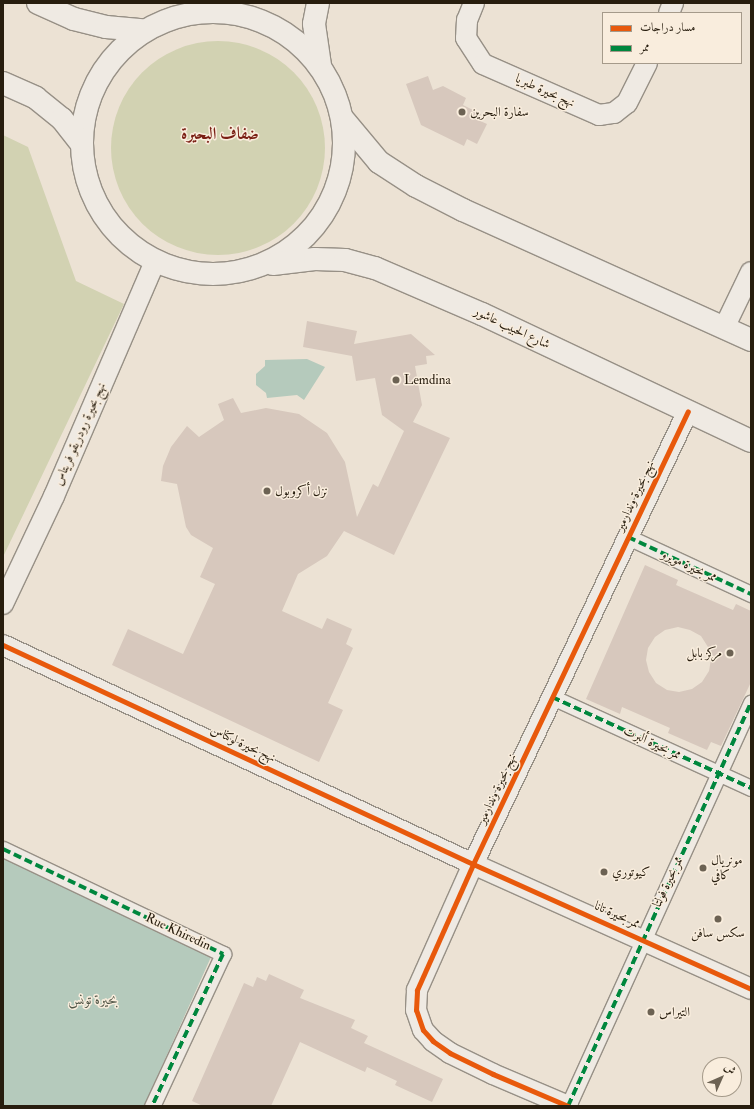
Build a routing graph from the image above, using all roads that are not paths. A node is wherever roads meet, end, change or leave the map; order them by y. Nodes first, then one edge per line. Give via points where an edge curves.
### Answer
1 (38, 3) edge
2 (318, 3) edge
3 (474, 3) edge
4 (674, 3) edge
5 (217, 8) edge
6 (670, 12) edge
7 (142, 30) junction
8 (647, 64) edge
9 (320, 65) junction
10 (3, 83) edge
11 (343, 119) junction
12 (80, 142) junction
13 (155, 262) junction
14 (262, 266) junction
15 (751, 272) edge
16 (724, 328) junction
17 (751, 340) edge
18 (688, 411) junction
19 (751, 441) edge
20 (628, 538) junction
21 (751, 594) edge
22 (3, 604) edge
23 (3, 645) edge
24 (552, 697) junction
25 (751, 703) edge
26 (719, 774) junction
27 (751, 788) edge
28 (3, 849) edge
29 (473, 864) junction
30 (643, 939) junction
31 (751, 989) edge
32 (152, 1106) edge
33 (568, 1106) edge

1 - 7 main road via 74,19 106,28
2 - 9 main road via 314,24
3 - 8 street, نهج بحيرة طبريا via 467,20 466,38 483,64 598,115 614,112 627,103
4 - 6 street
5 - 7 main road via 195,11
5 - 9 main road via 242,14 286,32
7 - 12 main road via 109,59 87,98
9 - 11 main road
10 - 12 main road via 36,98 62,119
11 - 14 main road via 344,156 341,170 336,191 319,222 294,248
11 - 16 main road via 379,162 416,186 463,210
12 - 13 main road via 89,191 115,233
13 - 14 main road, شارع الحبيب عاشور via 208,275
13 - 22 street, نهج بحيرة رودريقو فريتاس via 54,496
14 - 18 main road, شارع الحبيب عاشور via 315,259 345,260 374,268 482,314
15 - 16 street
16 - 17 main road
18 - 19 main road, شارع الحبيب عاشور
18 - 20 street, نهج بحيرة وندارمير
20 - 21 street, ممر بحيرة مويرو
20 - 24 street, نهج بحيرة وندارمير
23 - 29 street, نهج بحيرة لوكناس
24 - 26 street, ممر بحيرة ألبرت
24 - 29 street, نهج بحيرة وندارمير
25 - 26 street, ممر بحيرة فولتا
26 - 27 street, ممر بحيرة ألبرت
26 - 30 street, ممر بحيرة فولتا
28 - 32 street, Rue Khiredin via 223,954
29 - 30 street, ممر بحيرة تانا
29 - 33 street, نهج بحيرة وندارمير via 417,990 416,1010 423,1030 450,1053
30 - 31 street, ممر بحيرة تانا
30 - 33 street, ممر بحيرة فولتا

